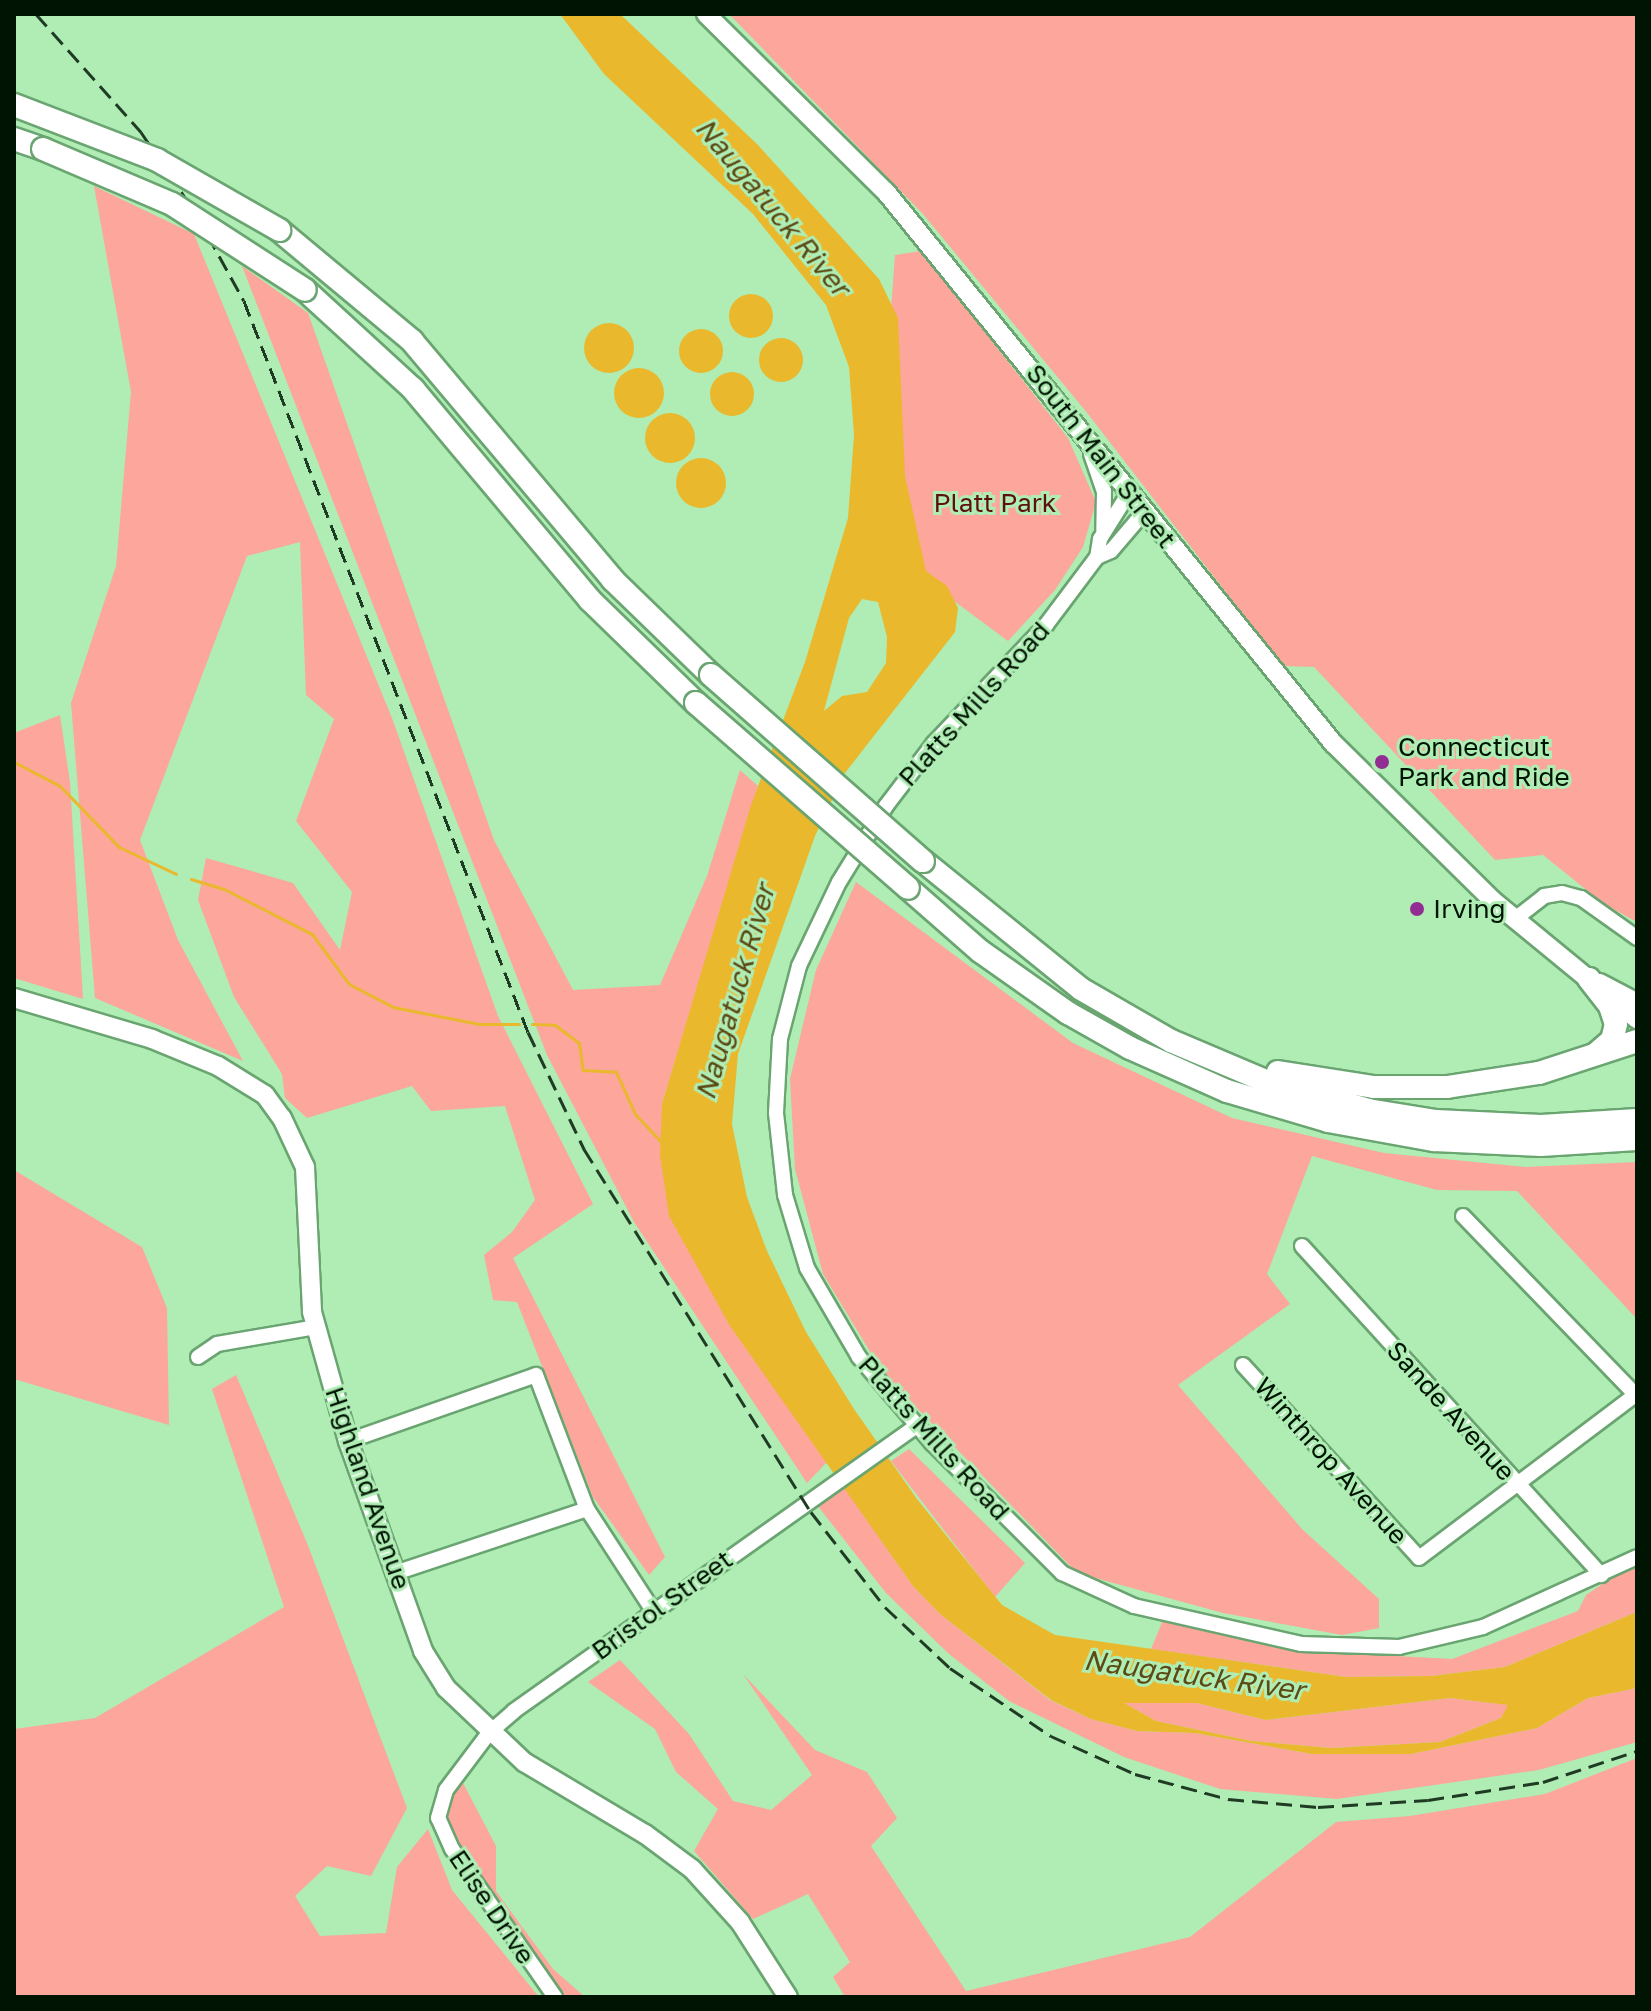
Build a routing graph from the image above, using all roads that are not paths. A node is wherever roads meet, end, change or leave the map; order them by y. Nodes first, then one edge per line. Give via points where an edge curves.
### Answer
1 (706, 14) edge
2 (14, 105) edge
3 (14, 139) edge
4 (1088, 438) junction
5 (1130, 491) junction
6 (1145, 511) junction
7 (1100, 539) junction
8 (1097, 557) junction
9 (1515, 919) junction
10 (1637, 938) edge
11 (1589, 979) junction
12 (1081, 989) junction
13 (14, 998) edge
14 (1637, 1005) edge
15 (1637, 1019) edge
16 (1637, 1041) edge
17 (1577, 1062) junction
18 (1637, 1120) edge
19 (1637, 1139) edge
20 (1470, 1143) junction
21 (1637, 1153) edge
22 (1463, 1216) dead end
23 (1302, 1246) dead end
24 (316, 1327) junction
25 (198, 1357) dead end
26 (1243, 1365) dead end
27 (1637, 1395) edge
28 (916, 1426) junction
29 (348, 1441) junction
30 (1518, 1485) junction
31 (587, 1509) junction
32 (1637, 1557) edge
33 (398, 1572) junction
34 (1601, 1575) junction
35 (654, 1612) junction
36 (489, 1733) junction
37 (438, 1813) joint
38 (555, 1997) edge
39 (788, 1997) edge

1 - 4 main road, South Main Street via 876,180
2 - 12 highway, bridge via 157,160 279,230 412,341 613,580 711,675 923,861
3 - 20 highway, bridge via 172,204 305,290 413,389 590,600 696,703 1028,986 1160,1063 1317,1119
4 - 5 main road, South Main Street
4 - 7 street, Platts Mills Road via 1104,491
5 - 6 main road, South Main Street
5 - 7 street, Platts Mills Road
6 - 8 street, Platts Mills Road via 1111,551
6 - 9 main road, South Main Street via 1315,722
7 - 8 street, Platts Mills Road
8 - 28 street, Platts Mills Road via 1046,625 934,743 886,806 825,909 784,1016 777,1063 778,1140 798,1246 844,1334
9 - 10 street via 1544,896 1562,893 1581,898
9 - 11 main road, South Main Street
11 - 14 highway
11 - 15 main road, South Main Street
11 - 17 highway via 1610,1006 1615,1033 1601,1051
12 - 17 highway via 1219,1052 1323,1081 1447,1087 1510,1079
12 - 18 highway via 1213,1060 1335,1102 1471,1124
13 - 24 main road, Highland Avenue via 152,1039 218,1066 265,1095 288,1128 305,1167
16 - 17 highway
19 - 20 highway
20 - 21 highway via 1533,1152
22 - 27 street
23 - 30 street, Sande Avenue
24 - 25 street via 217,1344
24 - 29 main road, Highland Avenue
26 - 30 street, Winthrop Avenue via 1419,1558
27 - 30 street
28 - 34 street, Platts Mills Road via 1073,1581 1134,1606 1281,1641 1354,1650 1432,1643 1483,1627
28 - 35 street, Bristol Street
29 - 31 street via 536,1375
29 - 33 main road, Highland Avenue
30 - 34 street, Sande Avenue
31 - 33 street
31 - 35 street
32 - 34 street, Platts Mills Road
33 - 36 main road, Highland Avenue via 423,1651 446,1688
35 - 36 street, Bristol Street
36 - 37 street, Bristol Street via 446,1790
36 - 39 main road, Highland Avenue via 524,1762 645,1834 692,1869 740,1922
37 - 38 street, Elise Drive via 452,1849

